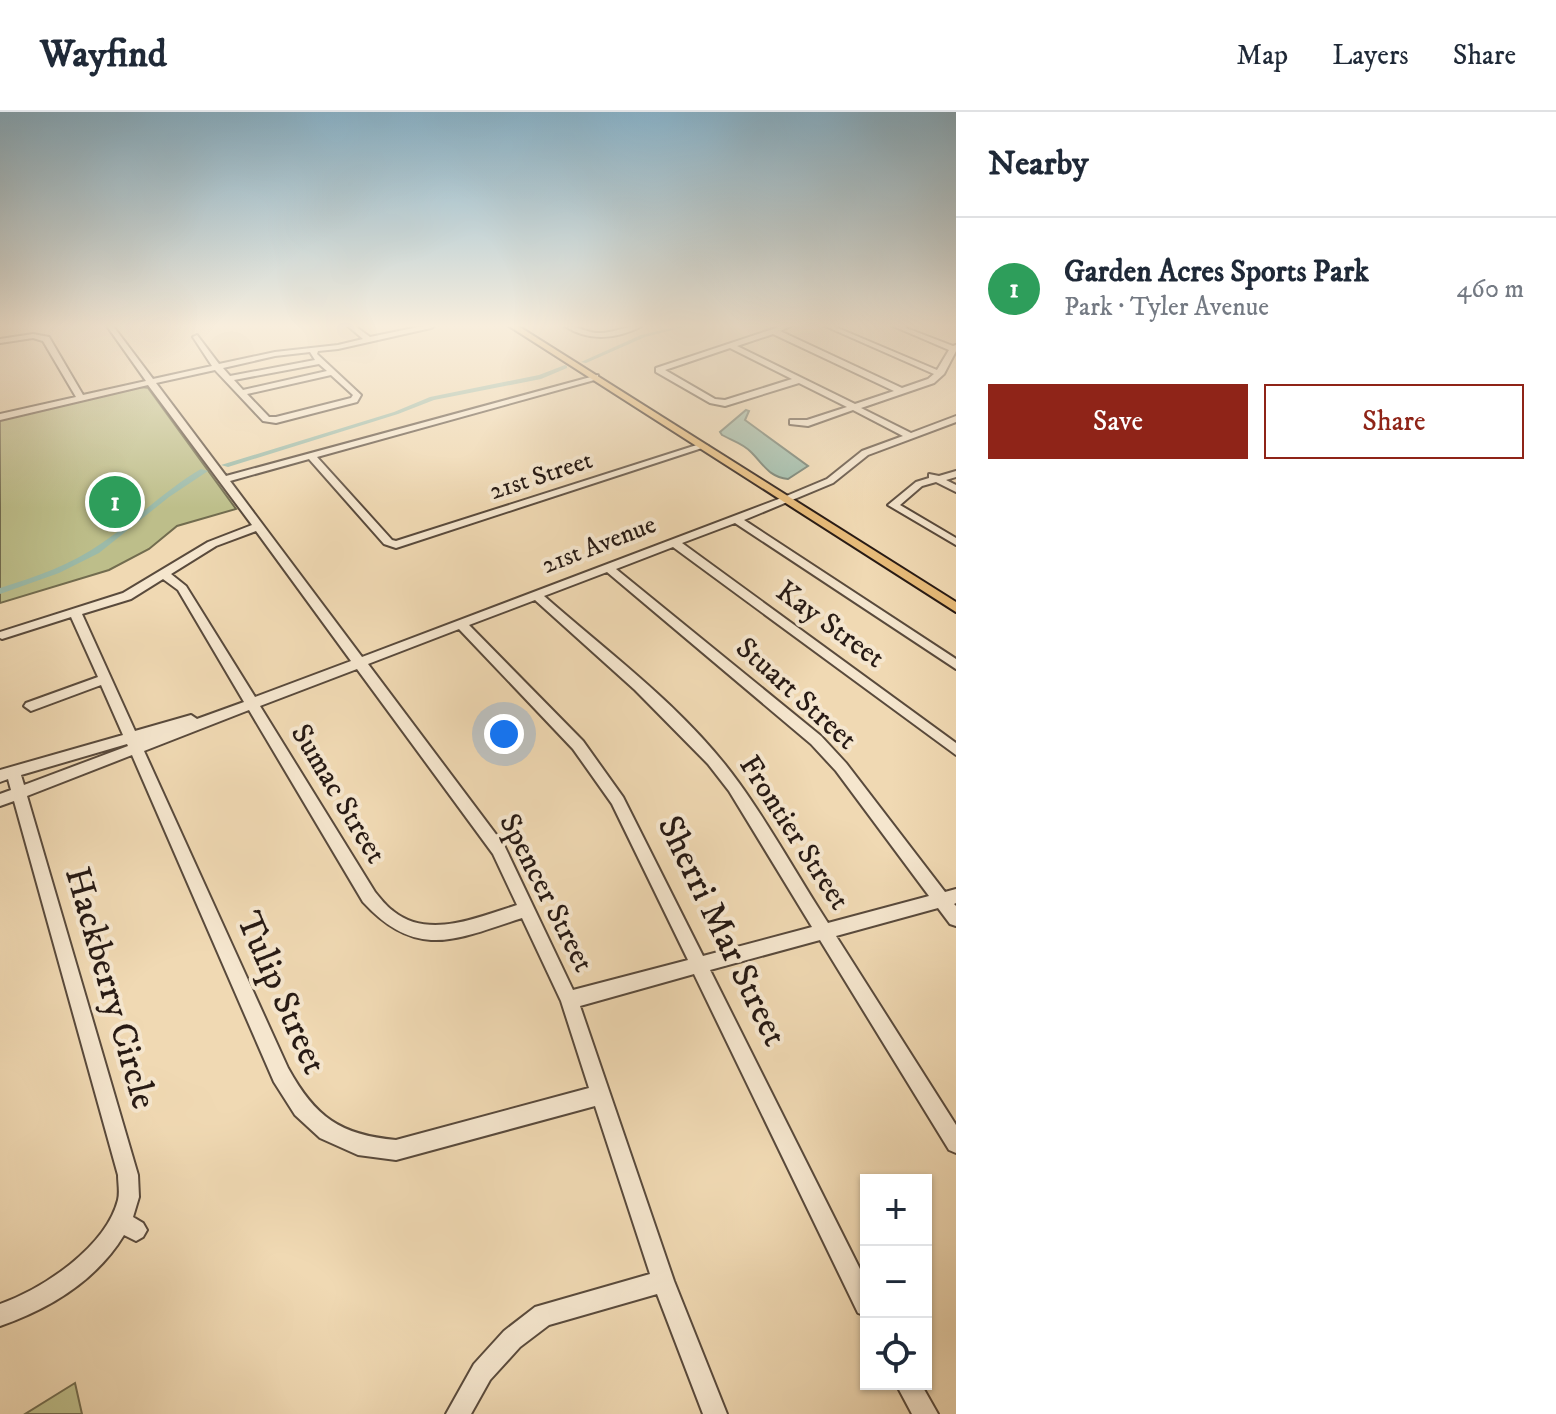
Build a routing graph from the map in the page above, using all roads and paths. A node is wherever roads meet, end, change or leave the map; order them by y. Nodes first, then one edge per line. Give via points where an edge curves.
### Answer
1 (74, 387) edge
2 (130, 387) edge
3 (155, 387) edge
4 (236, 387) edge
5 (269, 387) edge
6 (348, 387) edge
7 (560, 387) edge
8 (610, 387) edge
9 (688, 387) edge
10 (777, 387) edge
11 (813, 387) edge
12 (892, 387) edge
13 (914, 387) edge
14 (901, 391) junction
15 (242, 393) junction
16 (81, 398) junction
17 (0, 402) edge
18 (853, 407) junction
19 (3, 416) edge
20 (956, 419) edge
21 (793, 422) dead end
22 (911, 436) junction
23 (703, 446) junction
24 (311, 456) junction
25 (218, 472) junction
26 (956, 474) edge
27 (932, 476) junction
28 (956, 489) edge
29 (788, 499) junction
30 (736, 519) junction
31 (257, 527) junction
32 (674, 542) junction
33 (956, 542) edge
34 (608, 568) junction
35 (164, 574) junction
36 (536, 595) junction
37 (956, 596) edge
38 (956, 608) edge
39 (75, 612) junction
40 (461, 624) junction
41 (2, 635) edge
42 (358, 663) junction
43 (956, 665) edge
44 (106, 679) junction
45 (252, 703) junction
46 (31, 706) dead end
47 (135, 742) junction
48 (111, 743) junction
49 (956, 750) edge
50 (6, 774) edge
51 (20, 794) junction
52 (0, 800) edge
53 (949, 898) edge
54 (528, 909) junction
55 (956, 919) edge
56 (824, 931) junction
57 (699, 964) junction
58 (569, 1000) junction
59 (599, 1095) junction
60 (956, 1143) edge
61 (663, 1281) junction
62 (860, 1293) edge
63 (0, 1315) edge
64 (912, 1390) edge
65 (458, 1414) edge
66 (715, 1414) edge
67 (926, 1414) edge

1 - 16 street
2 - 16 street
3 - 25 street, Spencer Street
4 - 15 street
5 - 15 street
6 - 15 street via 357,395 354,400 276,420 266,419
7 - 24 street
8 - 23 main road
9 - 10 street via 725,403
11 - 18 street
12 - 14 street
13 - 14 street
14 - 18 street
16 - 19 street
17 - 19 street
18 - 21 street via 808,423
18 - 22 street
20 - 22 street, 21st Avenue
22 - 29 street, 21st Avenue via 859,456 830,481
23 - 24 street, 21st Street via 404,545 391,544
23 - 29 main road
24 - 25 street
25 - 31 street, Spencer Street
26 - 27 street
27 - 28 street
27 - 33 street via 893,505
29 - 30 street, 21st Avenue
29 - 37 main road via 809,506
29 - 38 main road
30 - 32 street, 21st Avenue
30 - 43 street
31 - 35 street via 212,544
31 - 42 street, Spencer Street
32 - 34 street, 21st Avenue
32 - 49 street, Kay Street
34 - 36 street, 21st Avenue
34 - 53 street, Stuart Street via 816,740
35 - 39 street via 127,596
35 - 45 street, Sumac Street via 182,588
36 - 40 street, 21st Avenue
36 - 56 street, Frontier Street via 716,762
39 - 41 street
39 - 44 street, Tulip Street
40 - 42 street, 21st Avenue
40 - 57 street, Sherri Mar Street via 596,768 618,801
42 - 45 street, 21st Avenue
42 - 54 street, Spencer Street via 485,829
44 - 46 street
44 - 47 street, Tulip Street
45 - 47 street, 21st Avenue
45 - 47 street, 21st Avenue
45 - 54 street, Sumac Street via 369,897 392,922 422,934 441,934
47 - 48 street, 21st Avenue
47 - 51 street via 79,772
47 - 59 street, Tulip Street via 281,1075 311,1120 347,1143 396,1150
48 - 50 street, 21st Avenue
48 - 51 street
50 - 51 street, Hackberry Circle
51 - 52 street
51 - 63 street, Hackberry Circle via 128,1175 128,1226 84,1267
53 - 55 street, Stuart Street
53 - 56 street
54 - 58 street, Spencer Street
56 - 57 street
56 - 60 street, Frontier Street
57 - 58 street
57 - 62 street, Sherri Mar Street
58 - 59 street, Spencer Street
59 - 61 street, Spencer Street
61 - 65 street via 543,1315 482,1372
61 - 66 street, Spencer Street
64 - 67 street

